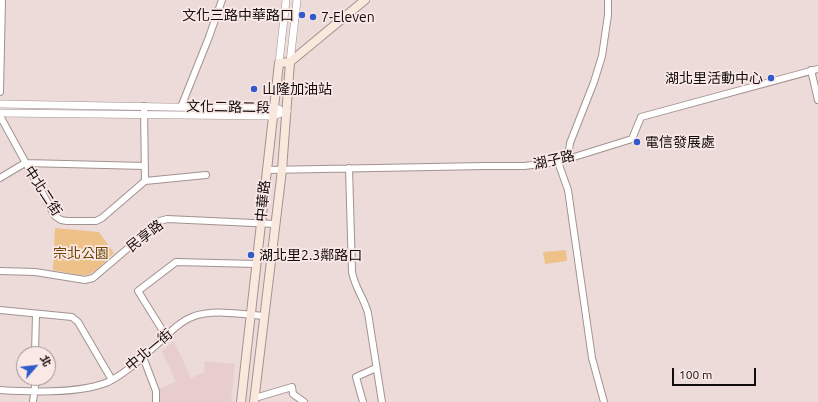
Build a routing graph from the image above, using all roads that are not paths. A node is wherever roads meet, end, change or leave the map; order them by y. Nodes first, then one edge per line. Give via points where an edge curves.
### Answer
1 (2, 0) edge
2 (222, 0) edge
3 (286, 0) edge
4 (297, 0) edge
5 (365, 0) edge
6 (608, 0) edge
7 (279, 62) junction
8 (290, 62) junction
9 (815, 70) edge
10 (0, 92) edge
11 (818, 100) edge
12 (0, 104) edge
13 (144, 106) junction
14 (181, 107) junction
15 (287, 111) junction
16 (274, 112) junction
17 (0, 113) edge
18 (144, 115) junction
19 (0, 116) edge
20 (568, 158) junction
21 (558, 162) junction
22 (25, 163) junction
23 (145, 166) junction
24 (349, 168) junction
25 (266, 170) junction
26 (282, 170) junction
27 (206, 174) dead end
28 (0, 178) edge
29 (145, 181) junction
30 (262, 222) junction
31 (275, 224) junction
32 (256, 264) junction
33 (0, 271) edge
34 (0, 310) edge
35 (36, 314) junction
36 (250, 315) junction
37 (264, 316) junction
38 (166, 336) junction
39 (35, 346) edge
40 (143, 357) junction
41 (376, 368) junction
42 (112, 380) junction
43 (34, 386) edge
44 (0, 390) edge
45 (33, 392) junction
46 (255, 400) edge
47 (33, 402) edge
48 (156, 402) edge
49 (240, 402) edge
50 (304, 402) edge
51 (363, 402) edge
52 (382, 402) edge
53 (604, 402) edge

1 - 10 street
2 - 14 street
3 - 7 street, 中華路
4 - 8 street, 中華路
5 - 8 main road
6 - 20 street via 602,56 570,143
7 - 8 main road
7 - 16 main road, 中華路
8 - 15 main road, 中華路
9 - 11 street
9 - 20 street, 湖子路 via 641,117 632,139
12 - 13 street, 文化二路二段
13 - 14 street, 文化二路二段
13 - 18 street
14 - 16 street, 文化二路二段
15 - 16 street, 文化二路二段
15 - 26 main road, 中華路
16 - 18 street, 文化二路二段
16 - 25 main road, 中華路
17 - 18 street, 文化二路二段
18 - 23 street
19 - 22 street, 中北二街
20 - 21 street, 湖子路
21 - 24 street, 湖子路 via 524,166
21 - 53 street via 568,190 592,358
22 - 23 street
22 - 28 street
22 - 29 street, 中北二街 via 55,216 60,220 96,221
23 - 29 street
24 - 26 street, 湖子路
24 - 41 street via 352,272 354,284 366,304
25 - 26 street, 湖子路
25 - 30 main road, 中華路
26 - 31 main road, 中華路
27 - 29 street
30 - 31 street, 民享路
30 - 32 main road, 中華路
30 - 33 street, 民享路 via 167,219 160,221 94,278 85,280 34,272
31 - 37 main road, 中華路
32 - 36 main road, 中華路
32 - 38 street via 176,262 138,291
34 - 35 street
35 - 39 street
35 - 42 street via 72,318 78,322
36 - 37 street, 中北一街
36 - 38 street, 中北一街 via 225,313 191,317
36 - 49 main road, 中華路
37 - 46 main road, 中華路
38 - 40 street, 中北一街
40 - 42 street, 中北一街
40 - 48 street via 156,391
41 - 51 street via 356,377
41 - 52 street
42 - 45 street, 中北一街 via 91,388
43 - 45 street
44 - 45 street, 中北一街
45 - 47 street
46 - 50 street via 292,387 293,394

